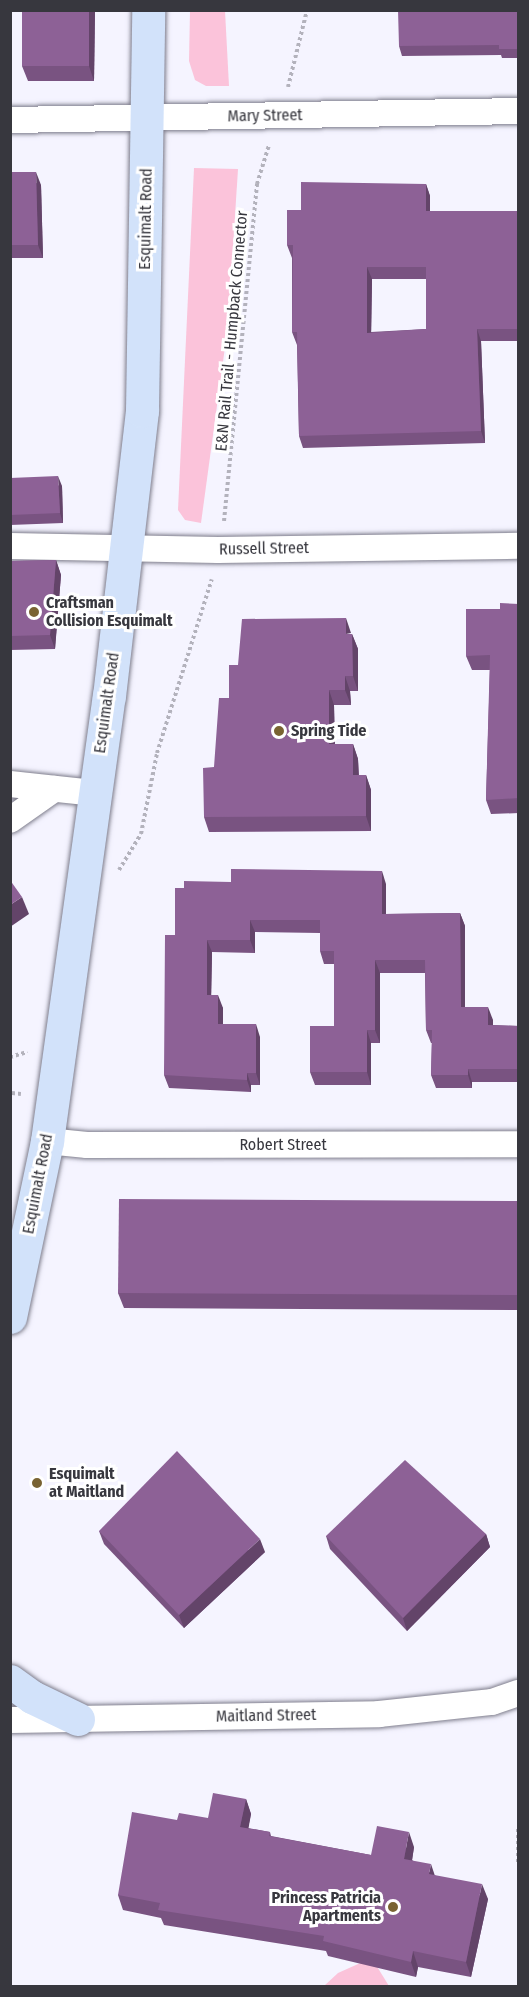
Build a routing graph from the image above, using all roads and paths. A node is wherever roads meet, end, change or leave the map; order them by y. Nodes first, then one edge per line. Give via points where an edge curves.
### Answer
1 (148, 10) edge
2 (307, 10) edge
3 (292, 72) dead end
4 (519, 111) edge
5 (148, 118) junction
6 (10, 120) edge
7 (264, 161) dead end
8 (228, 503) dead end
9 (10, 546) edge
10 (126, 546) junction
11 (519, 546) edge
12 (209, 596) dead end
13 (10, 784) edge
14 (54, 789) junction
15 (94, 793) junction
16 (10, 820) edge
17 (141, 834) dead end
18 (19, 1053) dead end
19 (10, 1057) edge
20 (12, 1093) dead end
21 (22, 1094) dead end
22 (47, 1141) junction
23 (519, 1144) edge
24 (10, 1317) edge
25 (10, 1681) edge
26 (519, 1693) edge
27 (78, 1719) junction
28 (10, 1720) edge
29 (519, 1829) edge
30 (519, 1865) edge

1 - 5 main road, Esquimalt Road
2 - 3 path
4 - 5 street, Mary Street
5 - 6 street, Mary Street
5 - 10 main road, Esquimalt Road via 142,411
7 - 8 path, E&N Rail Trail - Humpback Connector via 257,184
9 - 10 street, Russell Street
10 - 11 street, Russell Street via 198,550
10 - 15 main road, Esquimalt Road
12 - 17 path via 157,753
13 - 14 street
14 - 15 street
14 - 16 street
15 - 22 main road, Esquimalt Road
18 - 19 path
20 - 21 path
22 - 23 street, Robert Street via 87,1145
22 - 24 main road, Esquimalt Road
25 - 27 main road via 32,1697
26 - 27 street, Maitland Street via 492,1702 379,1714
27 - 28 street, Maitland Street
29 - 30 path

